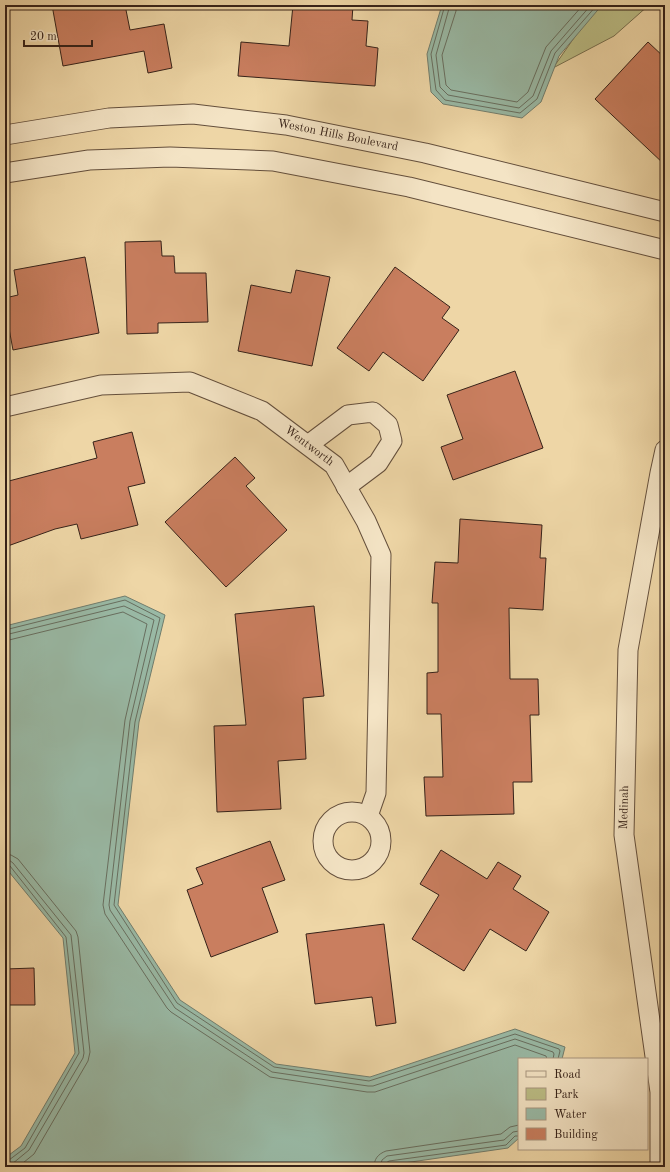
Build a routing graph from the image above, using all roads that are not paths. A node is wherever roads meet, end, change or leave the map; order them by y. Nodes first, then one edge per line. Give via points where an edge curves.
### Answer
1 (5, 134) edge
2 (5, 173) edge
3 (665, 212) edge
4 (665, 250) edge
5 (5, 407) edge
6 (308, 446) junction
7 (665, 450) edge
8 (346, 487) junction
9 (368, 816) dead end
10 (660, 1167) edge

1 - 3 street, Weston Hills Boulevard via 109,118 193,114 286,124 425,153
2 - 4 street via 89,160 170,157 274,161 408,187
5 - 6 street, Wentworth via 101,385 190,382 262,411
6 - 8 street, Wentworth via 334,465
6 - 8 street via 348,415 373,412 388,425 392,441 378,463
7 - 10 street, Medinah via 628,650 624,835 660,1092
8 - 9 street, Wentworth via 381,555 376,793

